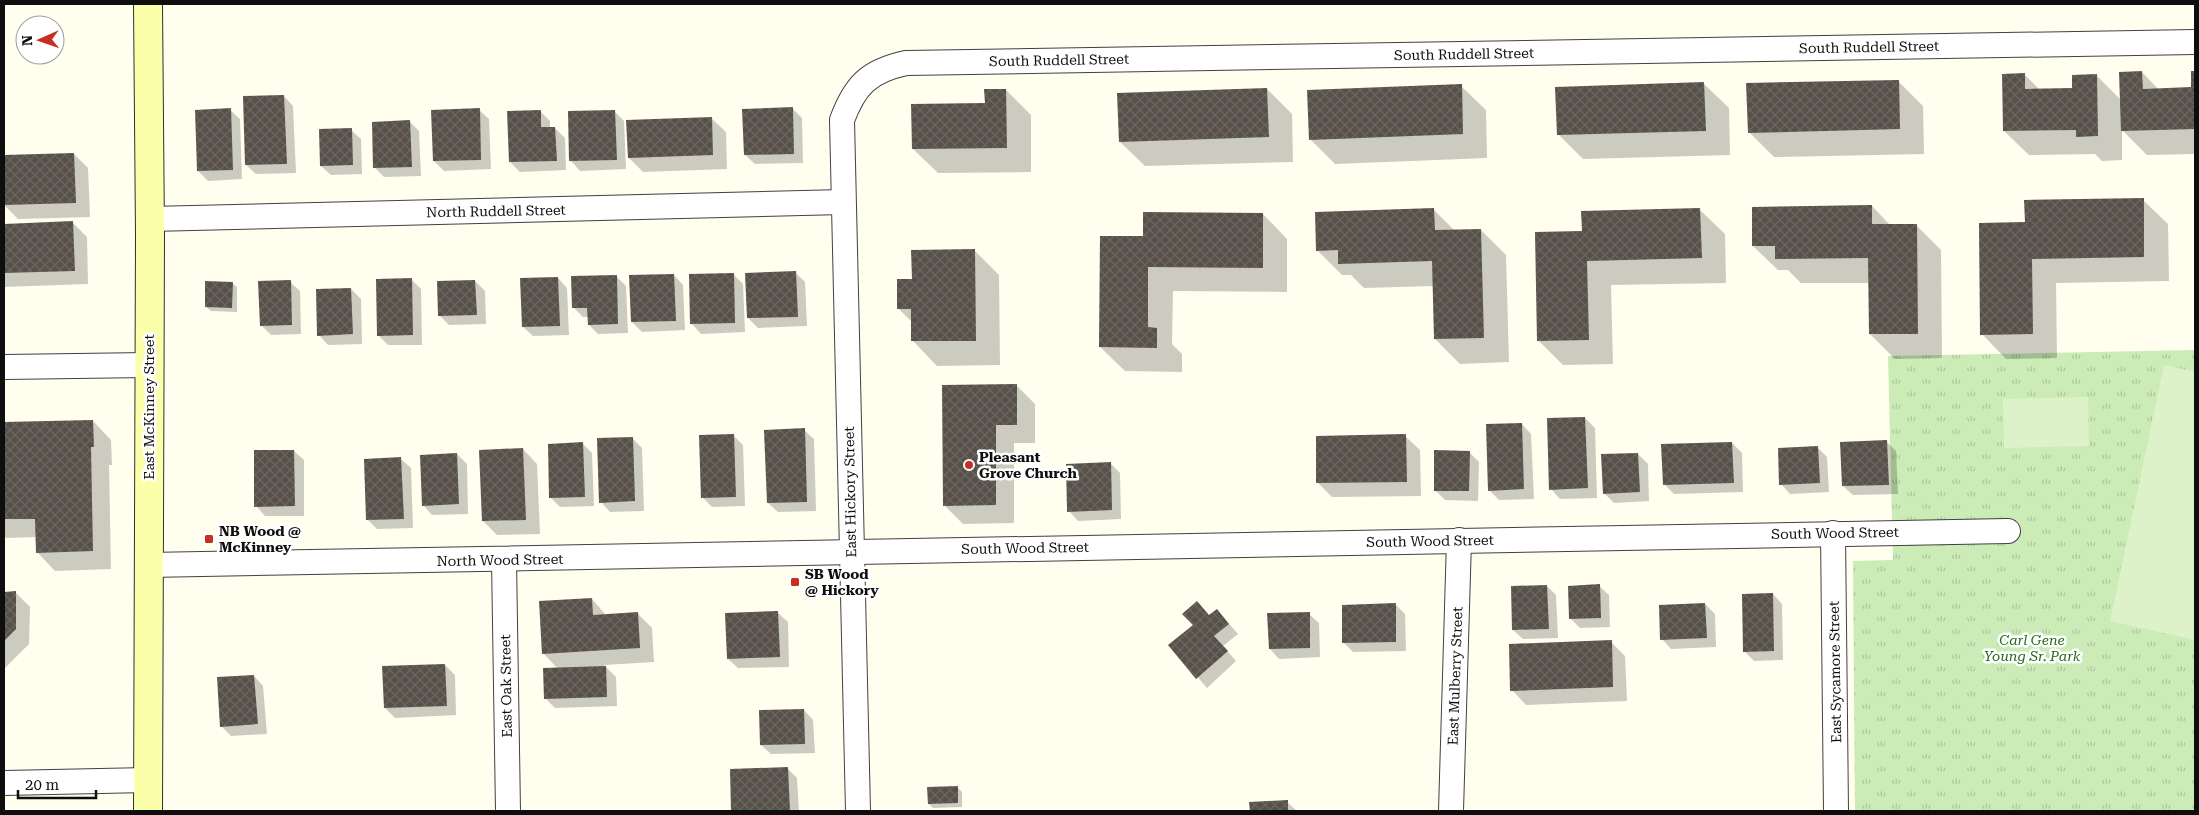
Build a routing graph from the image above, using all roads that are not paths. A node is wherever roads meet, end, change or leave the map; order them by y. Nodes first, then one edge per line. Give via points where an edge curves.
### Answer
1 (148, 4) edge
2 (2195, 42) edge
3 (843, 202) junction
4 (150, 219) junction
5 (148, 364) junction
6 (4, 367) edge
7 (2008, 531) dead end
8 (1833, 533) junction
9 (1459, 540) junction
10 (852, 552) junction
11 (504, 560) junction
12 (148, 565) junction
13 (148, 780) junction
14 (4, 783) edge
15 (148, 811) edge
16 (508, 811) edge
17 (858, 811) edge
18 (1451, 811) edge
19 (1836, 811) edge

1 - 4 main road, East McKinney Street
2 - 3 street, South Ruddell Street via 906,63 884,68 864,80 850,98 842,120
3 - 4 street, North Ruddell Street
3 - 10 street, East Hickory Street
4 - 5 main road, East McKinney Street
5 - 6 street
5 - 12 main road, East McKinney Street
7 - 8 street, South Wood Street
8 - 9 street, South Wood Street
8 - 19 street, East Sycamore Street
9 - 10 street, South Wood Street
9 - 18 street, East Mulberry Street
10 - 11 street, North Wood Street
10 - 17 street, East Hickory Street
11 - 12 street, North Wood Street
11 - 16 street, East Oak Street
12 - 13 main road, East McKinney Street
13 - 14 street
13 - 15 main road, East McKinney Street

